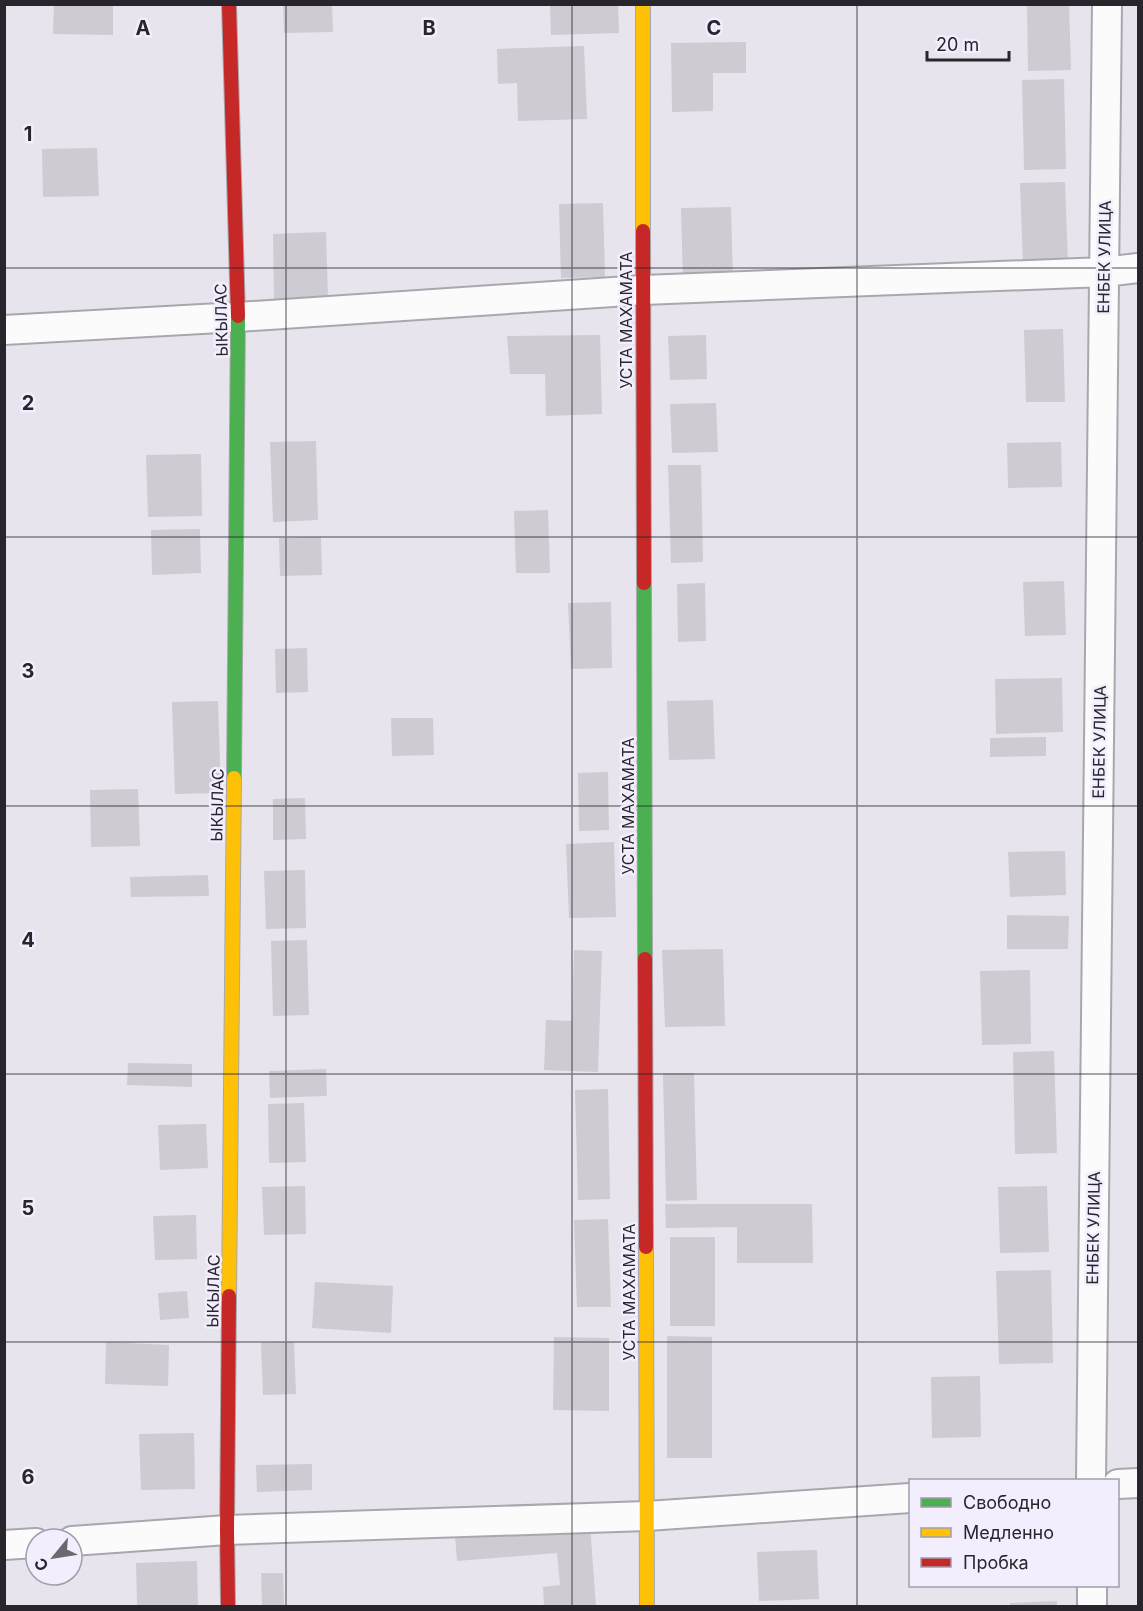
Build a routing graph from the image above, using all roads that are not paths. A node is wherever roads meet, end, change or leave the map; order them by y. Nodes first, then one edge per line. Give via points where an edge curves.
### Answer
1 (229, 4) edge
2 (643, 4) edge
3 (1107, 4) edge
4 (1138, 268) edge
5 (1104, 272) junction
6 (642, 290) junction
7 (238, 317) junction
8 (4, 330) edge
9 (1091, 1479) edge
10 (1138, 1483) edge
11 (1119, 1484) edge
12 (909, 1498) edge
13 (647, 1516) junction
14 (227, 1530) junction
15 (84, 1540) edge
16 (24, 1544) edge
17 (4, 1545) edge
18 (1092, 1587) edge
19 (228, 1606) edge
20 (647, 1606) edge
21 (1092, 1606) edge

1 - 7 street, ЫКЫЛАС
2 - 6 street, УСТА МАХАМАТА
3 - 5 street, ЕНБЕК УЛИЦА
4 - 5 street
5 - 6 street
5 - 9 street, ЕНБЕК УЛИЦА
6 - 7 street
6 - 13 street, УСТА МАХАМАТА
7 - 8 street
7 - 14 street, ЫКЫЛАС
10 - 11 street
12 - 13 street
13 - 14 street
13 - 20 street, УСТА МАХАМАТА
14 - 15 street
14 - 19 street, ЫКЫЛАС
16 - 17 street
18 - 21 street

